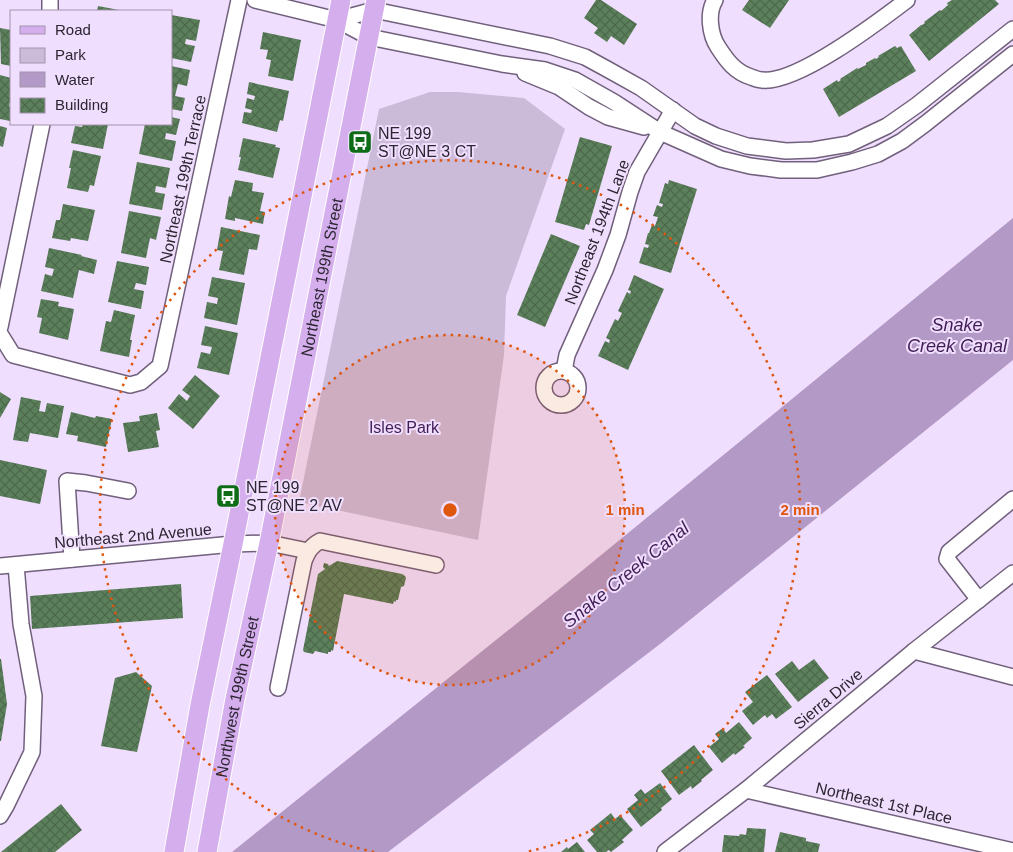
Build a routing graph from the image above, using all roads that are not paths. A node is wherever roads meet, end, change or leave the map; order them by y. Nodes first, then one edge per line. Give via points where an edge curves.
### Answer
1 (239, 0) edge
2 (255, 0) edge
3 (341, 0) edge
4 (715, 0) edge
5 (907, 0) edge
6 (375, 5) edge
7 (337, 20) junction
8 (1013, 29) edge
9 (369, 37) junction
10 (1013, 54) edge
11 (583, 57) junction
12 (502, 64) junction
13 (575, 80) junction
14 (673, 110) junction
15 (42, 125) edge
16 (660, 132) junction
17 (0, 327) edge
18 (0, 334) edge
19 (564, 371) dead end
20 (128, 491) dead end
21 (1013, 499) edge
22 (268, 543) junction
23 (233, 544) junction
24 (308, 550) junction
25 (72, 559) junction
26 (16, 564) junction
27 (436, 565) dead end
28 (0, 566) edge
29 (1013, 573) edge
30 (979, 600) junction
31 (914, 651) junction
32 (1013, 677) edge
33 (278, 688) dead end
34 (746, 790) junction
35 (0, 816) edge
36 (1013, 851) edge
37 (174, 852) edge
38 (207, 852) edge
39 (665, 852) edge

1 - 18 street, Northeast 199th Terrace via 160,366 141,382 130,384 13,355
2 - 7 street
3 - 7 main road
4 - 5 street via 710,19 715,43 728,62 742,74 762,80 781,78 800,70 860,35
6 - 7 street
6 - 9 main road, Northeast 199th Street
6 - 11 street via 536,42
7 - 9 street
7 - 23 main road
8 - 14 street via 888,126 848,144 786,151 747,146 695,126
9 - 12 street
9 - 22 main road, Northeast 199th Street
10 - 16 street via 902,141 878,154 817,170 781,170 721,159
11 - 13 street
11 - 14 street via 641,88
12 - 13 street via 545,70
12 - 16 street via 559,87 608,117
13 - 16 street
14 - 16 street, Northeast 194th Lane
15 - 17 street
16 - 19 street, Northeast 194th Lane via 636,172 618,236 567,355
20 - 25 street via 67,482
21 - 30 street via 949,552 948,559
22 - 23 street, Northeast 2nd Avenue
22 - 24 street, Northeast 2nd Avenue
22 - 38 main road, Northwest 199th Street
23 - 25 street, Northeast 2nd Avenue
23 - 37 main road, Northwest 199th Street
24 - 27 street via 320,541
24 - 33 street
25 - 26 street, Northeast 2nd Avenue
26 - 28 street, Northeast 2nd Avenue
26 - 35 street via 21,624 34,696 32,752
29 - 30 street, Sierra Drive
30 - 31 street, Sierra Drive
31 - 32 street
31 - 34 street, Sierra Drive
34 - 36 street, Northeast 1st Place
34 - 39 street, Sierra Drive

